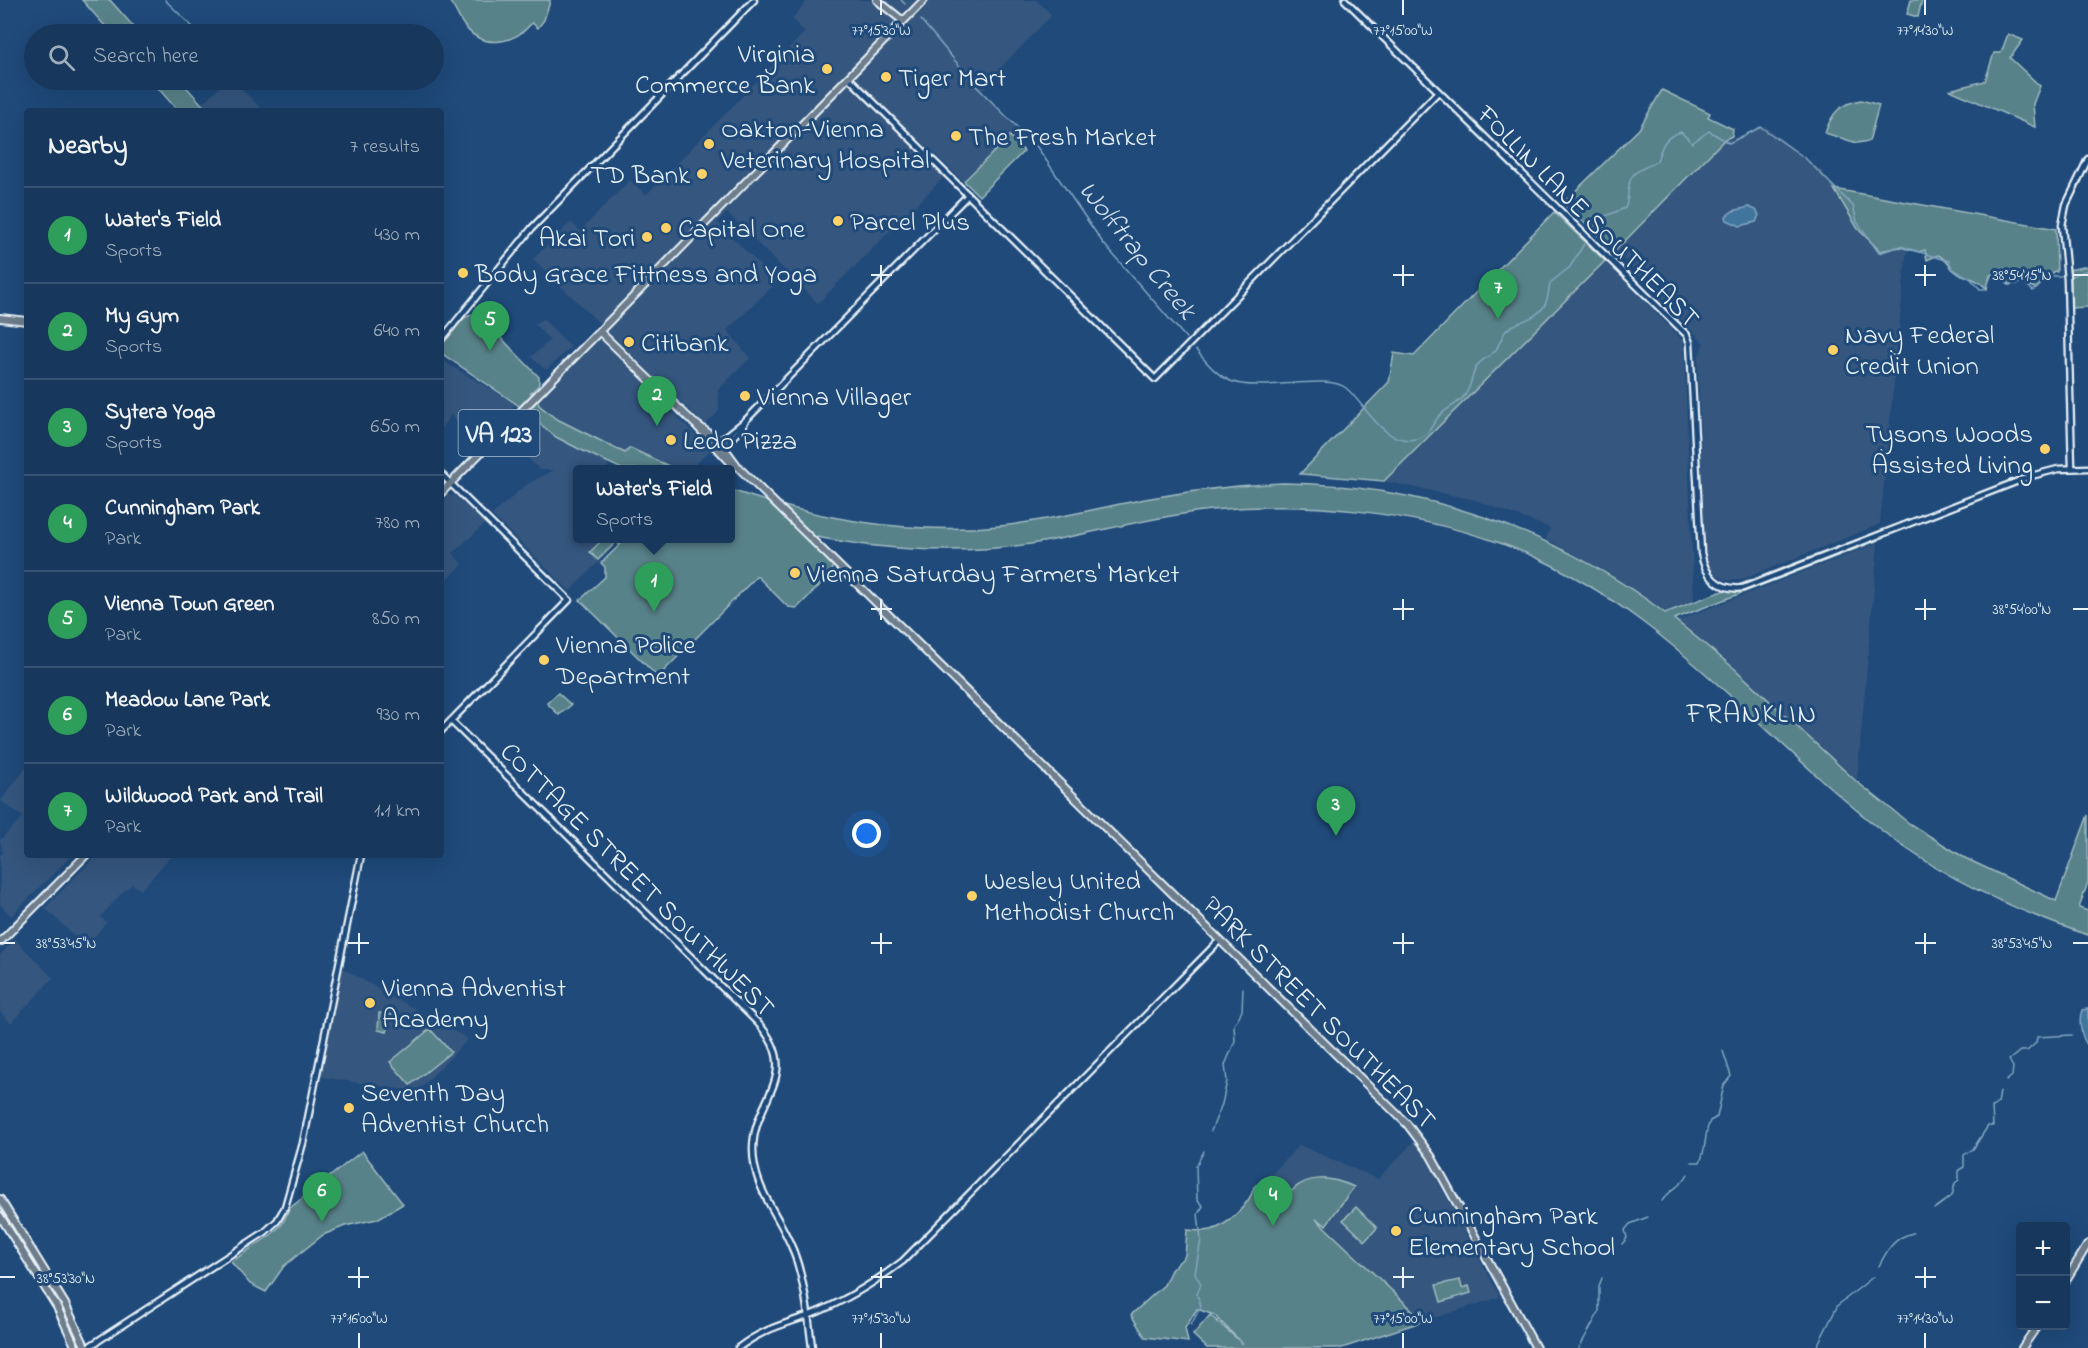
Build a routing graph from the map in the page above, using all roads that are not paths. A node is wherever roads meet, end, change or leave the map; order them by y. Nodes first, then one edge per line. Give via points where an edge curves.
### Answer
1 (754, 0) edge
2 (877, 0) edge
3 (924, 0) edge
4 (1345, 0) edge
5 (903, 21) junction
6 (848, 77) junction
7 (1438, 92) junction
8 (2088, 159) edge
9 (968, 195) junction
10 (0, 318) edge
11 (24, 321) edge
12 (599, 331) junction
13 (444, 335) edge
14 (720, 445) junction
15 (2072, 468) junction
16 (2088, 468) edge
17 (444, 477) edge
18 (450, 483) junction
19 (444, 490) edge
20 (451, 721) junction
21 (444, 729) edge
22 (83, 858) edge
23 (360, 858) edge
24 (1220, 940) junction
25 (0, 942) edge
26 (0, 1199) edge
27 (0, 1216) edge
28 (2088, 1244) edge
29 (2068, 1276) edge
30 (808, 1316) junction
31 (2034, 1330) edge
32 (76, 1348) edge
33 (86, 1348) edge
34 (738, 1348) edge
35 (812, 1348) edge
36 (1536, 1348) edge
37 (2022, 1348) edge

1 - 13 street via 527,232
2 - 5 main road
3 - 5 main road, VA 123
4 - 7 street, FOLLIN LANE SOUTHEAST
5 - 6 main road, VA 123
6 - 9 street
6 - 12 main road, VA 123
7 - 9 street via 1155,379
7 - 15 street, FOLLIN LANE SOUTHEAST via 1687,335 1701,553 1711,578 1725,587 1743,588 2031,476
8 - 15 street via 2066,205 2062,225
9 - 14 street via 743,427
10 - 11 main road
12 - 14 main road, PARK STREET SOUTHEAST
12 - 18 main road, VA 123
14 - 24 main road, PARK STREET SOUTHEAST
15 - 16 street
17 - 18 street
18 - 19 main road, VA 123
18 - 20 street via 569,600
20 - 21 street
20 - 30 street, COTTAGE STREET SOUTHWEST via 768,1035 777,1060 776,1078 755,1135 755,1171 760,1190 793,1252
22 - 25 main road
23 - 33 street via 303,1143 281,1214 265,1232
24 - 30 street via 903,1261 857,1293
24 - 36 main road, PARK STREET SOUTHEAST via 1422,1142
26 - 33 main road via 65,1304
27 - 32 main road via 57,1306
28 - 29 main road
30 - 34 street via 766,1329
30 - 35 street, COTTAGE STREET SOUTHWEST
31 - 37 main road

